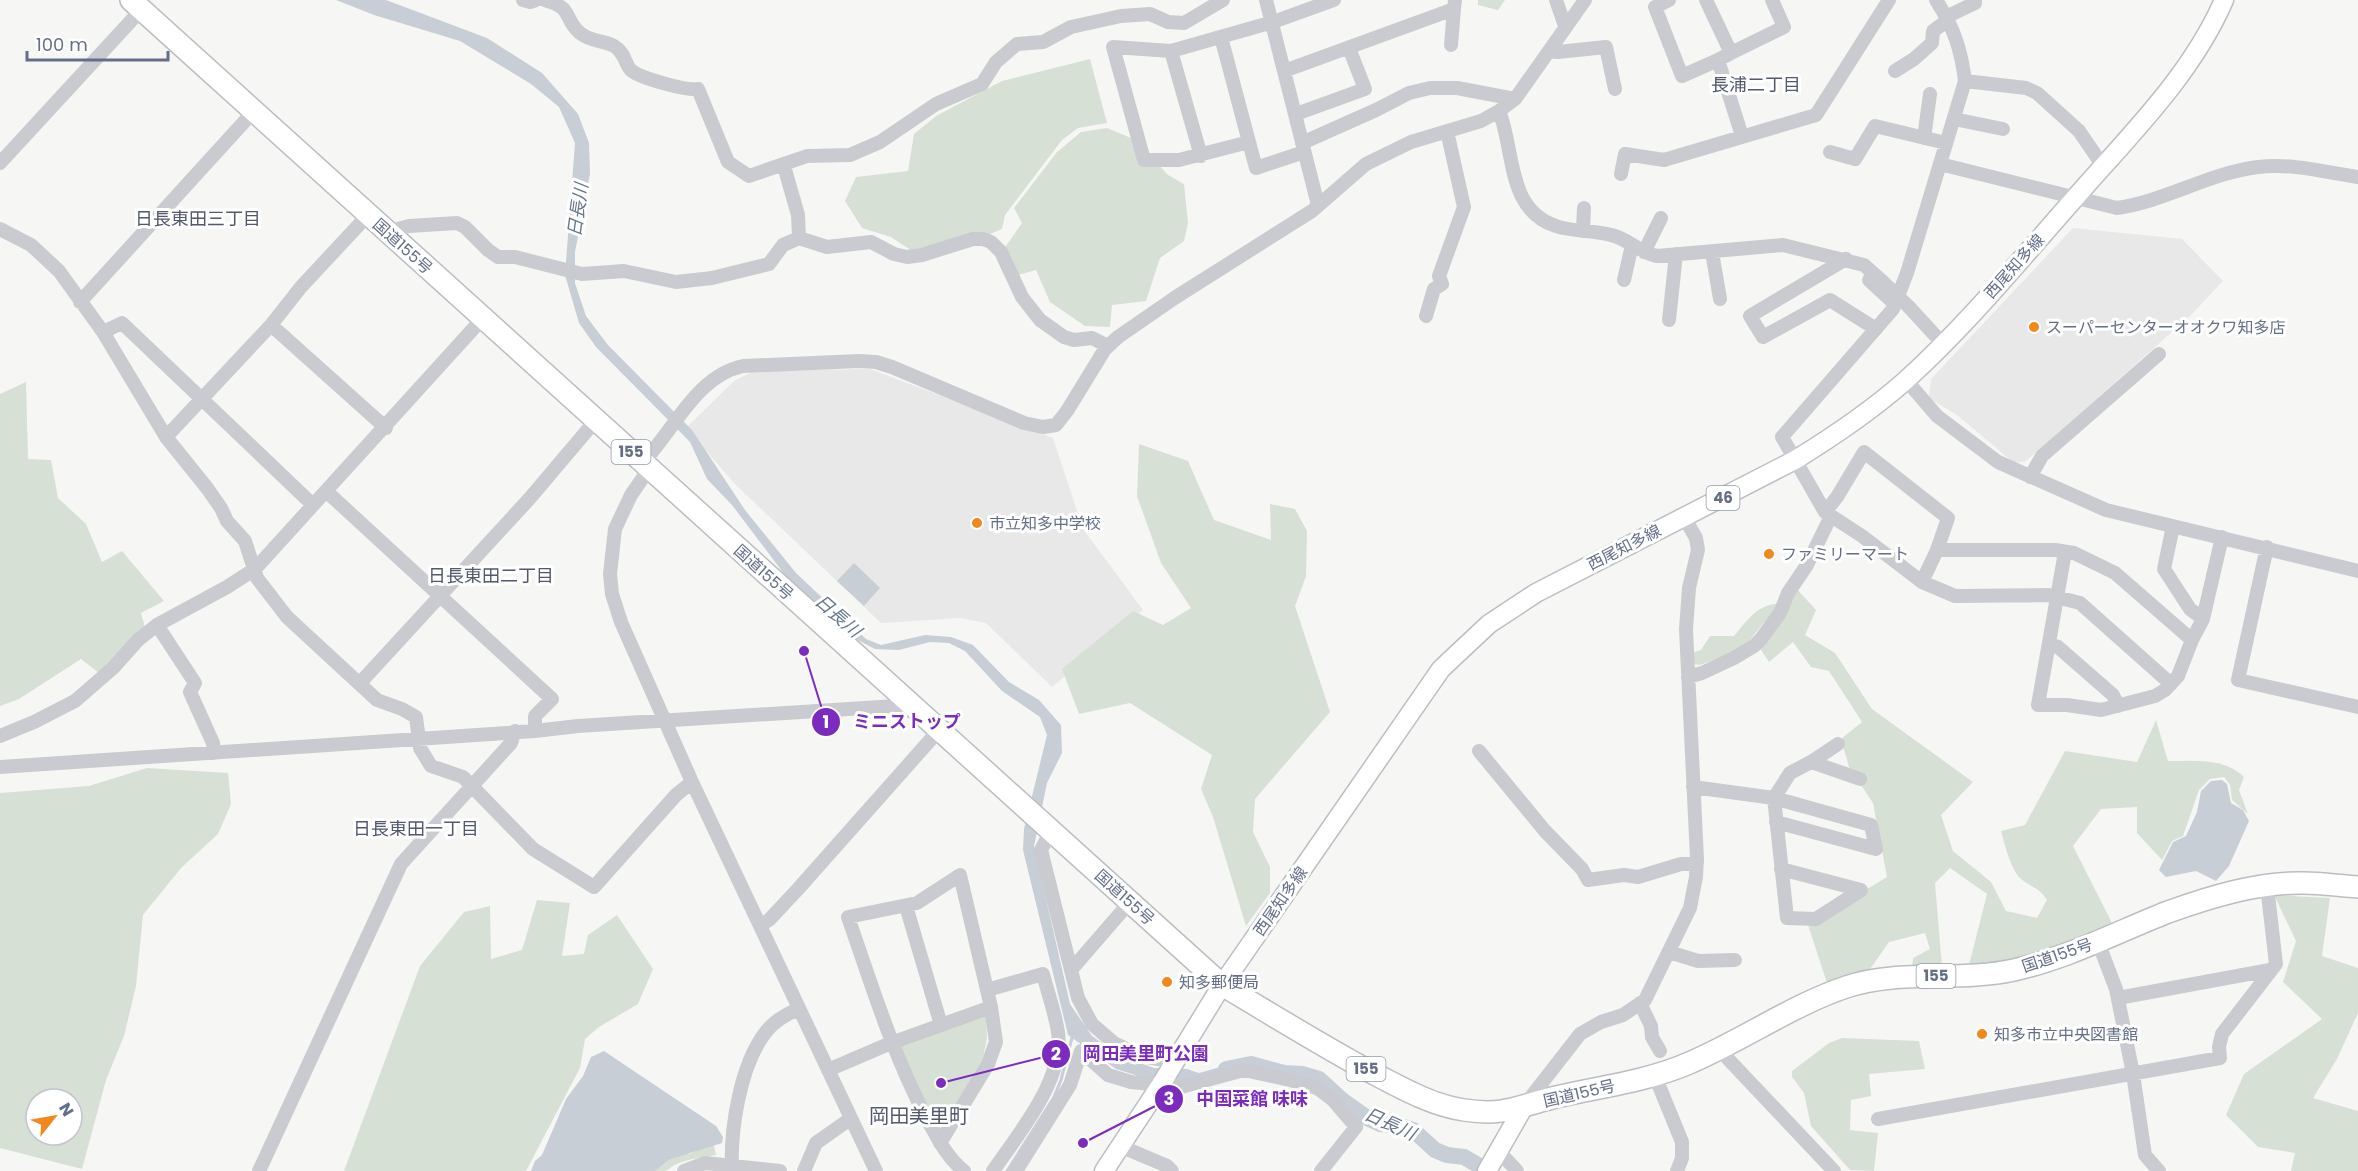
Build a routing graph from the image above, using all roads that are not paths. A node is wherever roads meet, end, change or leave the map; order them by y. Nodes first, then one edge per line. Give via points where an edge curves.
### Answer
1 (523, 0) edge
2 (536, 0) edge
3 (545, 0) edge
4 (1223, 0) edge
5 (1266, 0) edge
6 (1334, 0) edge
7 (1556, 0) edge
8 (1585, 0) edge
9 (1669, 0) edge
10 (1706, 0) edge
11 (1772, 0) edge
12 (1889, 0) edge
13 (1936, 0) edge
14 (1975, 0) edge
15 (2224, 0) edge
16 (136, 5) edge
17 (1454, 5) edge
18 (1946, 17) junction
19 (1273, 22) junction
20 (1565, 26) junction
21 (1221, 37) junction
22 (1451, 45) dead end
23 (1348, 48) junction
24 (1171, 51) junction
25 (1549, 51) junction
26 (1724, 56) junction
27 (1284, 71) junction
28 (1895, 71) dead end
29 (1965, 81) junction
30 (1615, 89) dead end
31 (1930, 94) dead end
32 (1515, 99) junction
33 (254, 111) junction
34 (1499, 111) junction
35 (1296, 114) junction
36 (1954, 119) junction
37 (2003, 129) dead end
38 (1447, 131) junction
39 (1742, 136) junction
40 (1924, 138) junction
41 (1249, 142) junction
42 (1946, 143) junction
43 (1303, 147) junction
44 (1830, 152) dead end
45 (1201, 156) junction
46 (0, 163) edge
47 (1940, 164) junction
48 (784, 166) junction
49 (2103, 166) junction
50 (1621, 174) dead end
51 (2358, 177) edge
52 (2074, 198) junction
53 (1318, 205) junction
54 (1584, 208) dead end
55 (368, 215) junction
56 (1661, 218) dead end
57 (0, 229) edge
58 (1582, 231) junction
59 (387, 232) junction
60 (799, 238) junction
61 (1638, 249) junction
62 (1712, 252) junction
63 (1676, 254) junction
64 (1846, 259) junction
65 (1624, 280) dead end
66 (1720, 299) dead end
67 (80, 302) junction
68 (1895, 304) junction
69 (1426, 316) dead end
70 (483, 318) junction
71 (1669, 320) dead end
72 (271, 325) junction
73 (1876, 329) junction
74 (104, 332) junction
75 (1943, 344) junction
76 (1108, 346) junction
77 (2159, 354) dead end
78 (1906, 380) junction
79 (201, 398) junction
80 (596, 420) junction
81 (386, 428) junction
82 (166, 437) junction
83 (1795, 460) junction
84 (646, 465) junction
85 (2030, 477) junction
86 (326, 491) junction
87 (313, 505) junction
88 (1828, 514) junction
89 (1684, 517) junction
90 (2173, 526) junction
91 (2222, 537) junction
92 (2267, 548) junction
93 (1937, 550) junction
94 (2064, 552) junction
95 (255, 569) junction
96 (2358, 571) edge
97 (1922, 582) junction
98 (2058, 596) junction
99 (439, 597) junction
100 (2203, 619) junction
101 (157, 625) junction
102 (2192, 640) junction
103 (2049, 644) junction
104 (1688, 676) junction
105 (360, 683) junction
106 (2171, 684) junction
107 (912, 705) junction
108 (2118, 706) junction
109 (2358, 707) edge
110 (666, 722) junction
111 (940, 729) junction
112 (536, 731) junction
113 (515, 732) junction
114 (0, 736) edge
115 (420, 738) junction
116 (1838, 744) dead end
117 (1479, 751) dead end
118 (214, 753) junction
119 (1811, 762) junction
120 (0, 767) edge
121 (1860, 779) dead end
122 (692, 782) junction
123 (473, 786) junction
124 (1693, 787) junction
125 (1774, 798) junction
126 (1776, 822) junction
127 (1051, 831) junction
128 (1696, 864) junction
129 (1781, 868) junction
130 (2266, 886) junction
131 (2358, 887) edge
132 (1130, 902) junction
133 (906, 906) junction
134 (760, 925) junction
135 (2098, 942) junction
136 (1669, 952) junction
137 (1735, 960) dead end
138 (1071, 970) junction
139 (2270, 970) junction
140 (1222, 985) junction
141 (987, 990) junction
142 (2118, 998) junction
143 (1640, 1003) junction
144 (991, 1006) junction
145 (799, 1009) junction
146 (941, 1025) junction
147 (891, 1042) junction
148 (1720, 1048) junction
149 (1659, 1051) dead end
150 (1175, 1062) junction
151 (828, 1070) junction
152 (2133, 1074) junction
153 (1655, 1076) junction
154 (1160, 1086) junction
155 (1523, 1108) junction
156 (850, 1119) junction
157 (1878, 1119) dead end
158 (940, 1143) junction
159 (1120, 1146) junction
160 (1491, 1163) edge
161 (732, 1168) edge
162 (259, 1171) edge
163 (684, 1171) edge
164 (780, 1171) edge
165 (804, 1171) edge
166 (876, 1171) edge
167 (964, 1171) edge
168 (993, 1171) edge
169 (1016, 1171) edge
170 (1104, 1171) edge
171 (1172, 1171) edge
172 (1321, 1171) edge
173 (1517, 1171) edge
174 (1677, 1171) edge
175 (1834, 1171) edge
176 (2159, 1171) edge

1 - 2 street
3 - 48 street via 563,7 576,28 594,42 620,50 633,72 682,90 698,89 720,146 735,168 749,176
4 - 48 street via 1184,23 1168,22 1150,14 1121,16 1071,27 1033,45 1017,44 996,62 982,84 936,104 880,142 850,155 807,156
5 - 19 street
6 - 19 street
7 - 20 street
8 - 20 street
9 - 26 street via 1655,7 1682,76
10 - 26 street
11 - 26 street via 1784,27
12 - 39 street via 1816,115
13 - 18 street
14 - 18 street
15 - 49 main road, 西尾知多線 / 46 via 2208,34 2155,108
16 - 33 highway, 国道155号 / 155
16 - 46 street
17 - 22 street
17 - 23 street
18 - 28 street via 1933,31 1932,43
18 - 29 street via 1961,52
19 - 21 street
19 - 27 street
20 - 25 street
21 - 24 street
21 - 41 street
23 - 27 street
23 - 35 street via 1365,89
24 - 45 street
24 - 45 street via 1113,47 1144,160
25 - 30 street via 1606,47
25 - 32 street
26 - 39 street
27 - 35 street
29 - 36 street
29 - 49 street via 2026,88 2037,93 2079,131
31 - 40 street
32 - 34 street
32 - 43 street via 1457,88 1430,88 1409,93
33 - 55 highway, 国道155号 / 155
33 - 67 street
34 - 38 street
34 - 58 street via 1515,178 1531,211 1548,223
35 - 43 street
36 - 37 street
36 - 42 street
38 - 53 street via 1411,142 1366,164
38 - 69 street via 1464,207 1439,276 1442,284 1434,289
39 - 50 street via 1664,160 1625,154
40 - 42 street
40 - 44 street via 1875,126 1855,159
41 - 43 street via 1256,168
41 - 45 street
42 - 47 street
43 - 53 street
47 - 52 street
47 - 68 street
48 - 60 street via 798,215
49 - 52 main road, 西尾知多線 / 46
51 - 52 street via 2293,165 2256,167 2196,183 2139,205 2117,208
52 - 75 main road, 西尾知多線 / 46
53 - 76 street
54 - 58 street
55 - 59 highway, 国道155号 / 155
55 - 72 street
56 - 61 street
57 - 67 street via 48,259
58 - 61 street via 1612,235
59 - 60 street via 409,226 457,223 498,257 514,257 582,274 624,270 676,282 769,264 783,245
59 - 70 highway, 国道155号 / 155
60 - 76 street via 827,247 871,242 907,256 984,238 1001,252 1022,297 1040,320 1064,337 1092,338
61 - 63 street via 1657,256
61 - 65 street
62 - 63 street
62 - 64 street via 1784,245
62 - 66 street
63 - 71 street
64 - 68 street
64 - 73 street via 1750,316 1762,337 1830,300
64 - 75 street, bridge via 1864,265 1884,282
67 - 74 street
68 - 73 street
70 - 80 highway, 国道155号 / 155
70 - 81 street
72 - 79 street
72 - 81 street
73 - 83 street via 1782,437
74 - 79 street via 122,323
74 - 82 street
75 - 78 main road, 西尾知多線 / 46
76 - 84 street via 1061,420 1049,427 1024,423 876,362 764,364 728,370 709,382
77 - 85 street via 2042,456
78 - 83 main road, 西尾知多線 / 46 via 1834,436
78 - 85 street via 1937,416 1998,462
79 - 82 street
79 - 87 street
80 - 84 highway, 国道155号 / 155
80 - 99 street
81 - 86 street
82 - 95 street via 245,541
83 - 88 street
83 - 89 main road, 西尾知多線 / 46
84 - 107 highway, 国道155号 / 155
84 - 110 street via 615,529 610,574 621,622
85 - 90 street via 2106,510
86 - 87 street
86 - 99 street
87 - 95 street
88 - 93 street via 1864,452 1948,518
88 - 97 street
88 - 104 street via 1807,565 1761,639 1734,658
89 - 104 street via 1698,550 1687,607
89 - 140 main road, 西尾知多線 / 46 via 1536,593 1490,624 1441,669
90 - 91 street
90 - 100 street via 2164,569 2190,609
91 - 92 street
91 - 100 street
92 - 96 street
92 - 109 street via 2238,680
93 - 94 street
93 - 97 street
94 - 98 street
94 - 102 street via 2115,573
95 - 101 street
95 - 105 street via 257,578 287,617
97 - 98 street via 1955,596
98 - 103 street
98 - 106 street via 2080,603
99 - 105 street
99 - 112 street via 552,699 535,716
100 - 102 street
101 - 114 street via 75,701
101 - 118 street via 195,683 190,692
102 - 106 street
103 - 108 street via 2058,647 2113,695
103 - 108 street via 2038,705 2102,710
104 - 124 street
105 - 115 street via 377,700 416,717
106 - 108 street via 2155,696
107 - 110 street
107 - 111 highway, 国道155号 / 155
110 - 112 street
110 - 122 street
111 - 127 highway, 国道155号 / 155
111 - 134 street via 798,889
112 - 113 street
113 - 115 street
113 - 123 street via 511,743
115 - 118 street
115 - 123 street via 420,748 431,766 463,777
116 - 119 street
117 - 128 street via 1588,880 1638,877 1681,864
118 - 120 street
119 - 121 street
119 - 125 street via 1790,772
122 - 123 street via 594,887 533,849
122 - 134 street
123 - 162 street via 401,864
124 - 125 street
124 - 128 street
125 - 126 street
125 - 126 street via 1871,825 1876,849
126 - 129 street
127 - 132 highway, 国道155号 / 155
127 - 138 street via 1041,850
128 - 136 street via 1690,908
129 - 129 street via 1786,918 1816,919 1861,890
130 - 131 highway, 国道155号 / 155 via 2302,883
130 - 135 highway, 国道155号 / 155 via 2201,901
130 - 139 street via 2276,964
132 - 138 street
132 - 140 highway, 国道155号 / 155
133 - 141 street via 960,875
133 - 146 street
133 - 147 street via 848,917
134 - 145 street
135 - 142 street
135 - 148 highway, 国道155号 / 155 via 2011,971 1877,980 1846,987
136 - 137 street via 1698,961
136 - 143 street
138 - 150 street via 1078,998 1092,1024 1114,1043 1142,1056
139 - 142 street
139 - 152 street via 2223,1034 2220,1058
140 - 150 main road, 西尾知多線 / 46
140 - 155 highway, 国道155号 / 155 via 1347,1059 1426,1098 1480,1112
141 - 144 street
141 - 168 street via 1043,974 1058,1034 1057,1056 1042,1097
142 - 152 street
143 - 149 street
143 - 155 street via 1580,1034
144 - 146 street
144 - 158 street via 996,1041 987,1064
145 - 151 street
145 - 161 street via 773,1023 756,1046 733,1131
146 - 147 street
147 - 151 street
147 - 158 street
148 - 153 highway, 国道155号 / 155
148 - 175 street
150 - 154 main road, 西尾知多線 / 46
151 - 156 street
152 - 157 street
152 - 176 street via 2145,1155
153 - 155 highway, 国道155号 / 155
153 - 174 street via 1682,1142
154 - 159 main road, 西尾知多線 / 46
154 - 169 street via 1108,1075 1081,1051 1070,1085
154 - 172 street via 1181,1087 1244,1070 1317,1088 1356,1127
155 - 160 main road
156 - 165 street via 816,1143
156 - 166 street
158 - 167 street
159 - 170 main road, 西尾知多線 / 46
159 - 171 street
160 - 173 street via 1506,1159
161 - 163 street via 705,1163
161 - 164 street

